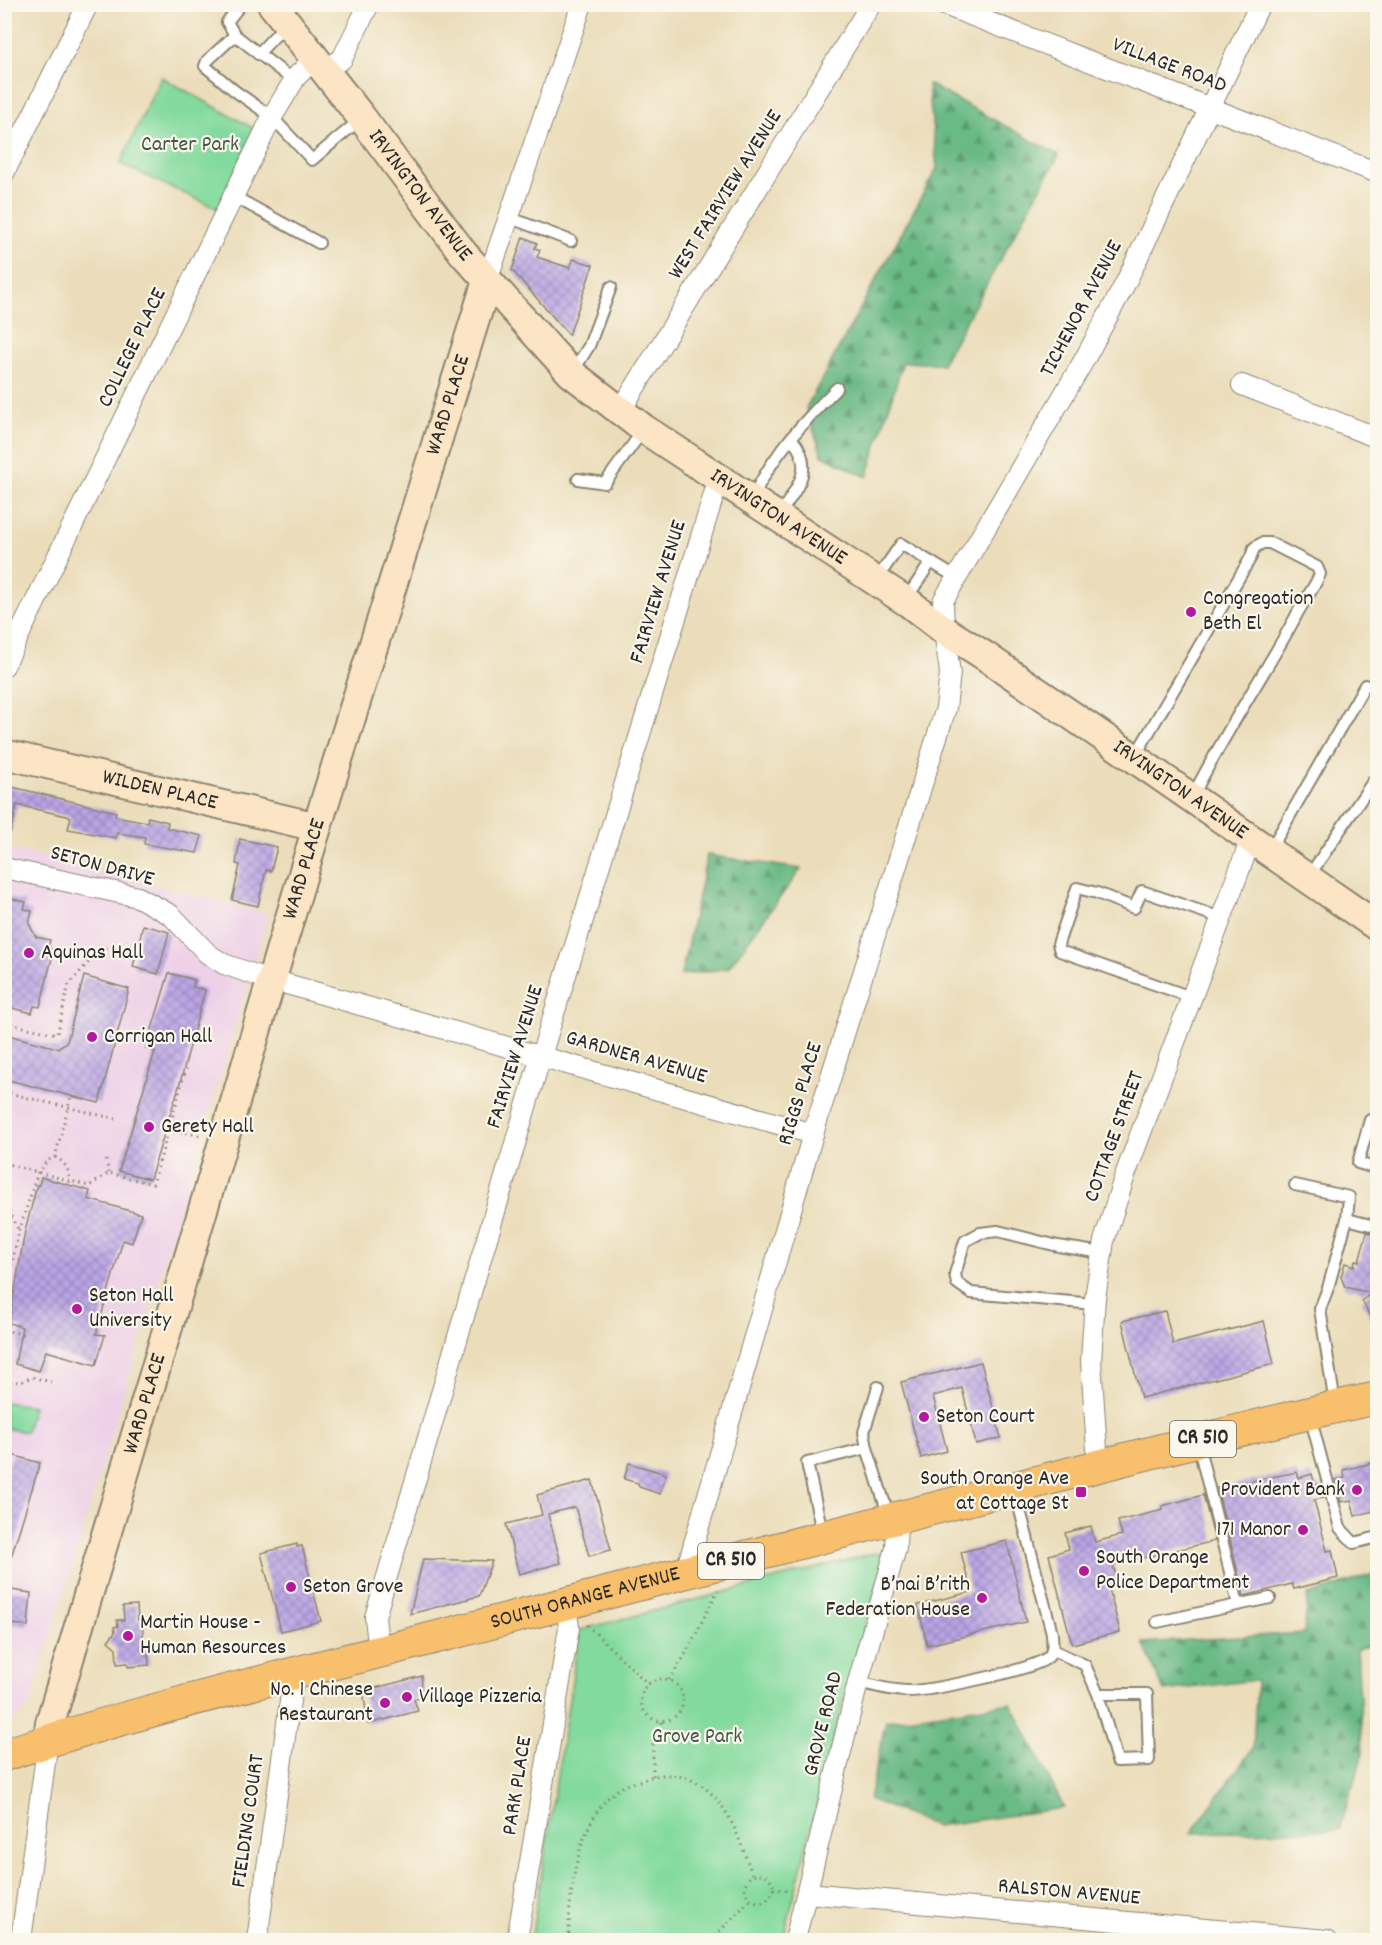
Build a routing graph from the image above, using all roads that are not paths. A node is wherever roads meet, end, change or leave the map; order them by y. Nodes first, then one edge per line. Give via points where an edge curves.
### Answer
1 (88, 4) edge
2 (241, 4) edge
3 (369, 4) edge
4 (582, 4) edge
5 (872, 4) edge
6 (942, 4) edge
7 (1260, 4) edge
8 (280, 14) edge
9 (235, 35) junction
10 (258, 54) junction
11 (320, 64) junction
12 (294, 81) junction
13 (1211, 107) junction
14 (272, 117) junction
15 (362, 118) junction
16 (4, 173) edge
17 (1377, 173) edge
18 (234, 196) junction
19 (508, 217) junction
20 (571, 242) dead end
21 (319, 243) dead end
22 (487, 282) junction
23 (611, 287) dead end
24 (572, 373) junction
25 (1242, 385) dead end
26 (837, 388) dead end
27 (621, 410) junction
28 (644, 429) junction
29 (1377, 438) edge
30 (792, 439) junction
31 (718, 478) junction
32 (578, 479) dead end
33 (752, 500) junction
34 (778, 517) junction
35 (931, 562) junction
36 (957, 578) junction
37 (875, 581) junction
38 (904, 601) junction
39 (944, 630) junction
40 (4, 666) edge
41 (1365, 685) dead end
42 (4, 754) edge
43 (1134, 758) junction
44 (1374, 780) dead end
45 (1192, 798) junction
46 (317, 827) junction
47 (1260, 845) junction
48 (5, 868) edge
49 (1307, 879) junction
50 (1221, 918) junction
51 (1375, 921) edge
52 (272, 979) junction
53 (1191, 997) junction
54 (541, 1056) junction
55 (1377, 1118) edge
56 (813, 1134) junction
57 (1377, 1169) edge
58 (1295, 1185) dead end
59 (1347, 1219) junction
60 (1377, 1227) edge
61 (1102, 1253) junction
62 (1094, 1304) junction
63 (878, 1387) dead end
64 (1377, 1398) edge
65 (1322, 1410) junction
66 (1197, 1441) junction
67 (867, 1448) junction
68 (1098, 1465) junction
69 (1014, 1488) junction
70 (893, 1520) junction
71 (823, 1537) junction
72 (1377, 1537) edge
73 (686, 1571) junction
74 (1270, 1598) dead end
75 (1238, 1604) junction
76 (576, 1614) junction
77 (1157, 1622) dead end
78 (1053, 1650) junction
79 (379, 1652) junction
80 (294, 1672) junction
81 (858, 1682) junction
82 (1098, 1694) junction
83 (48, 1740) junction
84 (4, 1755) edge
85 (807, 1893) junction
86 (1134, 1932) edge
87 (21, 1941) edge
88 (257, 1941) edge
89 (517, 1941) edge
90 (795, 1941) edge
91 (1327, 1941) edge

1 - 16 street
2 - 9 lane via 227,22
3 - 11 street, COLLEGE PLACE via 342,58
4 - 19 street, WARD PLACE
5 - 27 street, WEST FAIRVIEW AVENUE
6 - 13 street, VILLAGE ROAD
7 - 13 street, TICHENOR AVENUE
8 - 10 lane
8 - 11 street, IRVINGTON AVENUE
9 - 10 lane
9 - 14 lane via 205,66
10 - 12 lane
11 - 12 street, COLLEGE PLACE
11 - 15 street, IRVINGTON AVENUE
12 - 14 street, COLLEGE PLACE
13 - 17 street, VILLAGE ROAD
13 - 36 street, TICHENOR AVENUE via 1125,286
14 - 15 lane via 312,160
14 - 18 street, COLLEGE PLACE
15 - 22 street, IRVINGTON AVENUE
18 - 21 lane
18 - 40 street, COLLEGE PLACE
19 - 20 lane
19 - 22 street, WARD PLACE
22 - 24 street, IRVINGTON AVENUE
22 - 46 street, WARD PLACE
23 - 24 lane via 589,346
24 - 27 street, IRVINGTON AVENUE
25 - 29 street
26 - 30 lane
27 - 28 street, IRVINGTON AVENUE
28 - 31 street, IRVINGTON AVENUE
28 - 32 lane via 605,483
30 - 33 lane
30 - 34 lane via 805,469
31 - 33 street, IRVINGTON AVENUE
31 - 54 street, FAIRVIEW AVENUE
33 - 34 street, IRVINGTON AVENUE
34 - 37 street, IRVINGTON AVENUE
35 - 36 lane
35 - 37 lane via 902,544
35 - 38 lane
36 - 39 street, TICHENOR AVENUE via 943,601
37 - 38 street, IRVINGTON AVENUE
38 - 39 street, IRVINGTON AVENUE
39 - 43 street, IRVINGTON AVENUE
39 - 56 street, RIGGS PLACE via 950,673 946,708
41 - 47 lane
42 - 46 street, WILDEN PLACE
43 - 45 street, IRVINGTON AVENUE
43 - 45 lane via 1254,548 1270,543 1317,567 1317,580
44 - 49 lane
45 - 47 street, IRVINGTON AVENUE
46 - 52 street, WARD PLACE
47 - 49 street, IRVINGTON AVENUE
47 - 50 street, COTTAGE STREET
48 - 52 street, SETON DRIVE via 153,903 171,915 208,954 224,964
49 - 51 street, IRVINGTON AVENUE
50 - 53 street, COTTAGE STREET
50 - 53 lane via 1142,891 1134,908 1077,888 1058,944 1060,951
52 - 54 street, GARDNER AVENUE
52 - 83 street, WARD PLACE
53 - 61 street, COTTAGE STREET via 1124,1178
54 - 56 street, GARDNER AVENUE
54 - 79 street, FAIRVIEW AVENUE via 375,1617
55 - 57 lane via 1370,1120 1358,1164
56 - 73 street, RIGGS PLACE
58 - 59 lane via 1349,1197
59 - 60 lane
59 - 65 lane via 1320,1309
61 - 62 street, COTTAGE STREET
61 - 62 lane via 998,1231 980,1233 965,1241 955,1274 957,1283 971,1293
62 - 68 street, COTTAGE STREET via 1091,1361
63 - 67 lane via 864,1432
64 - 65 main road, SOUTH ORANGE AVENUE / CR 510
65 - 66 main road, SOUTH ORANGE AVENUE / CR 510
65 - 72 lane via 1340,1528 1354,1543
66 - 68 main road, SOUTH ORANGE AVENUE / CR 510
66 - 75 lane
67 - 70 lane
67 - 71 lane via 807,1463
68 - 69 main road, SOUTH ORANGE AVENUE / CR 510
69 - 70 main road, SOUTH ORANGE AVENUE / CR 510
69 - 78 lane via 1052,1633
70 - 71 main road, SOUTH ORANGE AVENUE / CR 510
70 - 81 street, GROVE ROAD via 896,1548
71 - 73 main road, SOUTH ORANGE AVENUE / CR 510
73 - 76 main road, SOUTH ORANGE AVENUE / CR 510
74 - 75 lane
75 - 77 lane
76 - 79 main road, SOUTH ORANGE AVENUE / CR 510
76 - 89 street, PARK PLACE via 569,1628
78 - 81 lane via 1048,1658 1018,1669 933,1688 908,1691
78 - 82 lane via 1085,1665
79 - 80 main road, SOUTH ORANGE AVENUE / CR 510
80 - 83 main road, SOUTH ORANGE AVENUE / CR 510
80 - 88 street, FIELDING COURT
81 - 85 street, GROVE ROAD
82 - 82 lane via 1117,1761 1149,1761 1147,1694
83 - 84 main road, SOUTH ORANGE AVENUE / CR 510
83 - 87 street
85 - 86 street, RALSTON AVENUE
85 - 90 street, GROVE ROAD
86 - 91 street, RALSTON AVENUE

